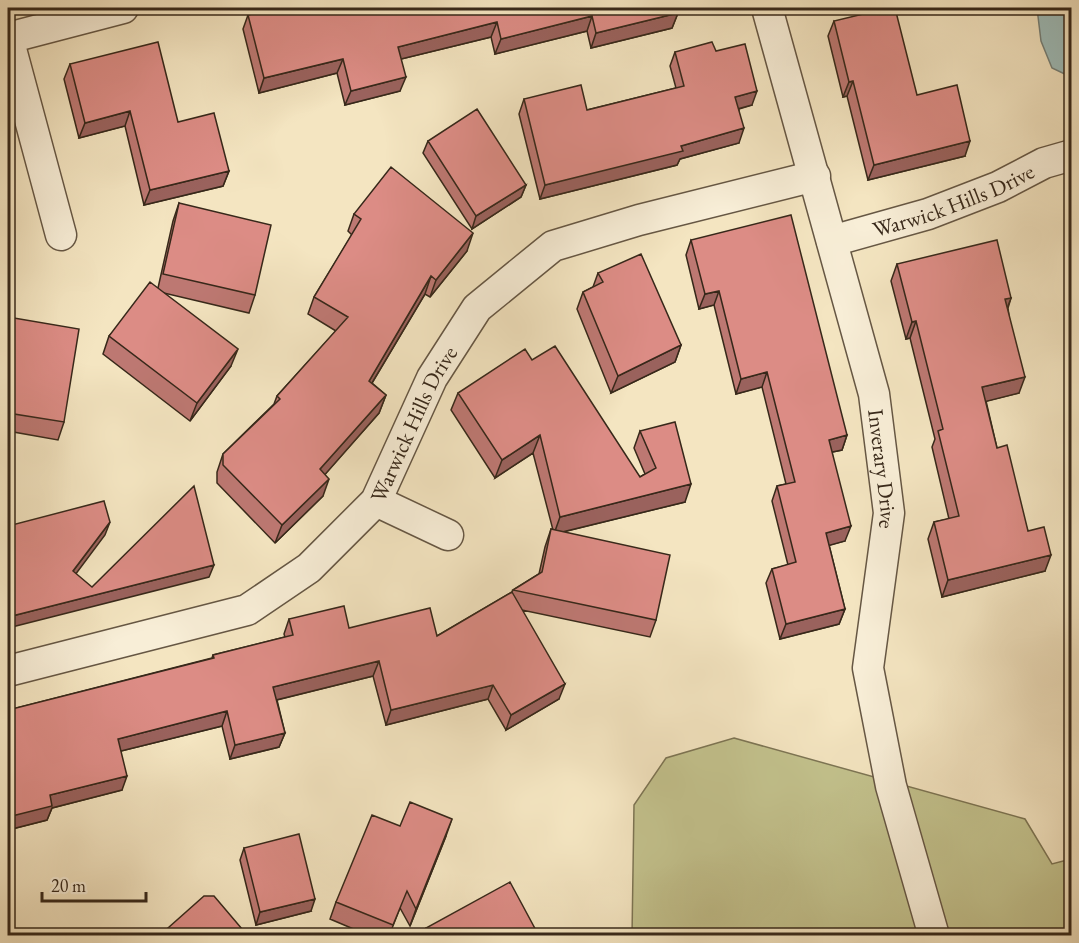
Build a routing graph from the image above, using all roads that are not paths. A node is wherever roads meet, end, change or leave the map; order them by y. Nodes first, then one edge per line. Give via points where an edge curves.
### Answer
1 (123, 8) edge
2 (768, 8) edge
3 (8, 38) edge
4 (1071, 155) edge
5 (815, 176) junction
6 (61, 235) dead end
7 (832, 241) junction
8 (376, 501) junction
9 (448, 535) dead end
10 (8, 671) edge
11 (934, 936) edge

1 - 3 street
2 - 5 street, Inverary Drive
3 - 6 street
4 - 7 street, Warwick Hills Drive via 928,214
5 - 7 street, Inverary Drive
5 - 8 street, Warwick Hills Drive via 553,246 477,308 432,378
7 - 11 street, Inverary Drive via 874,394 889,513 868,668 891,786
8 - 9 street
8 - 10 street, Warwick Hills Drive via 309,568 247,610

